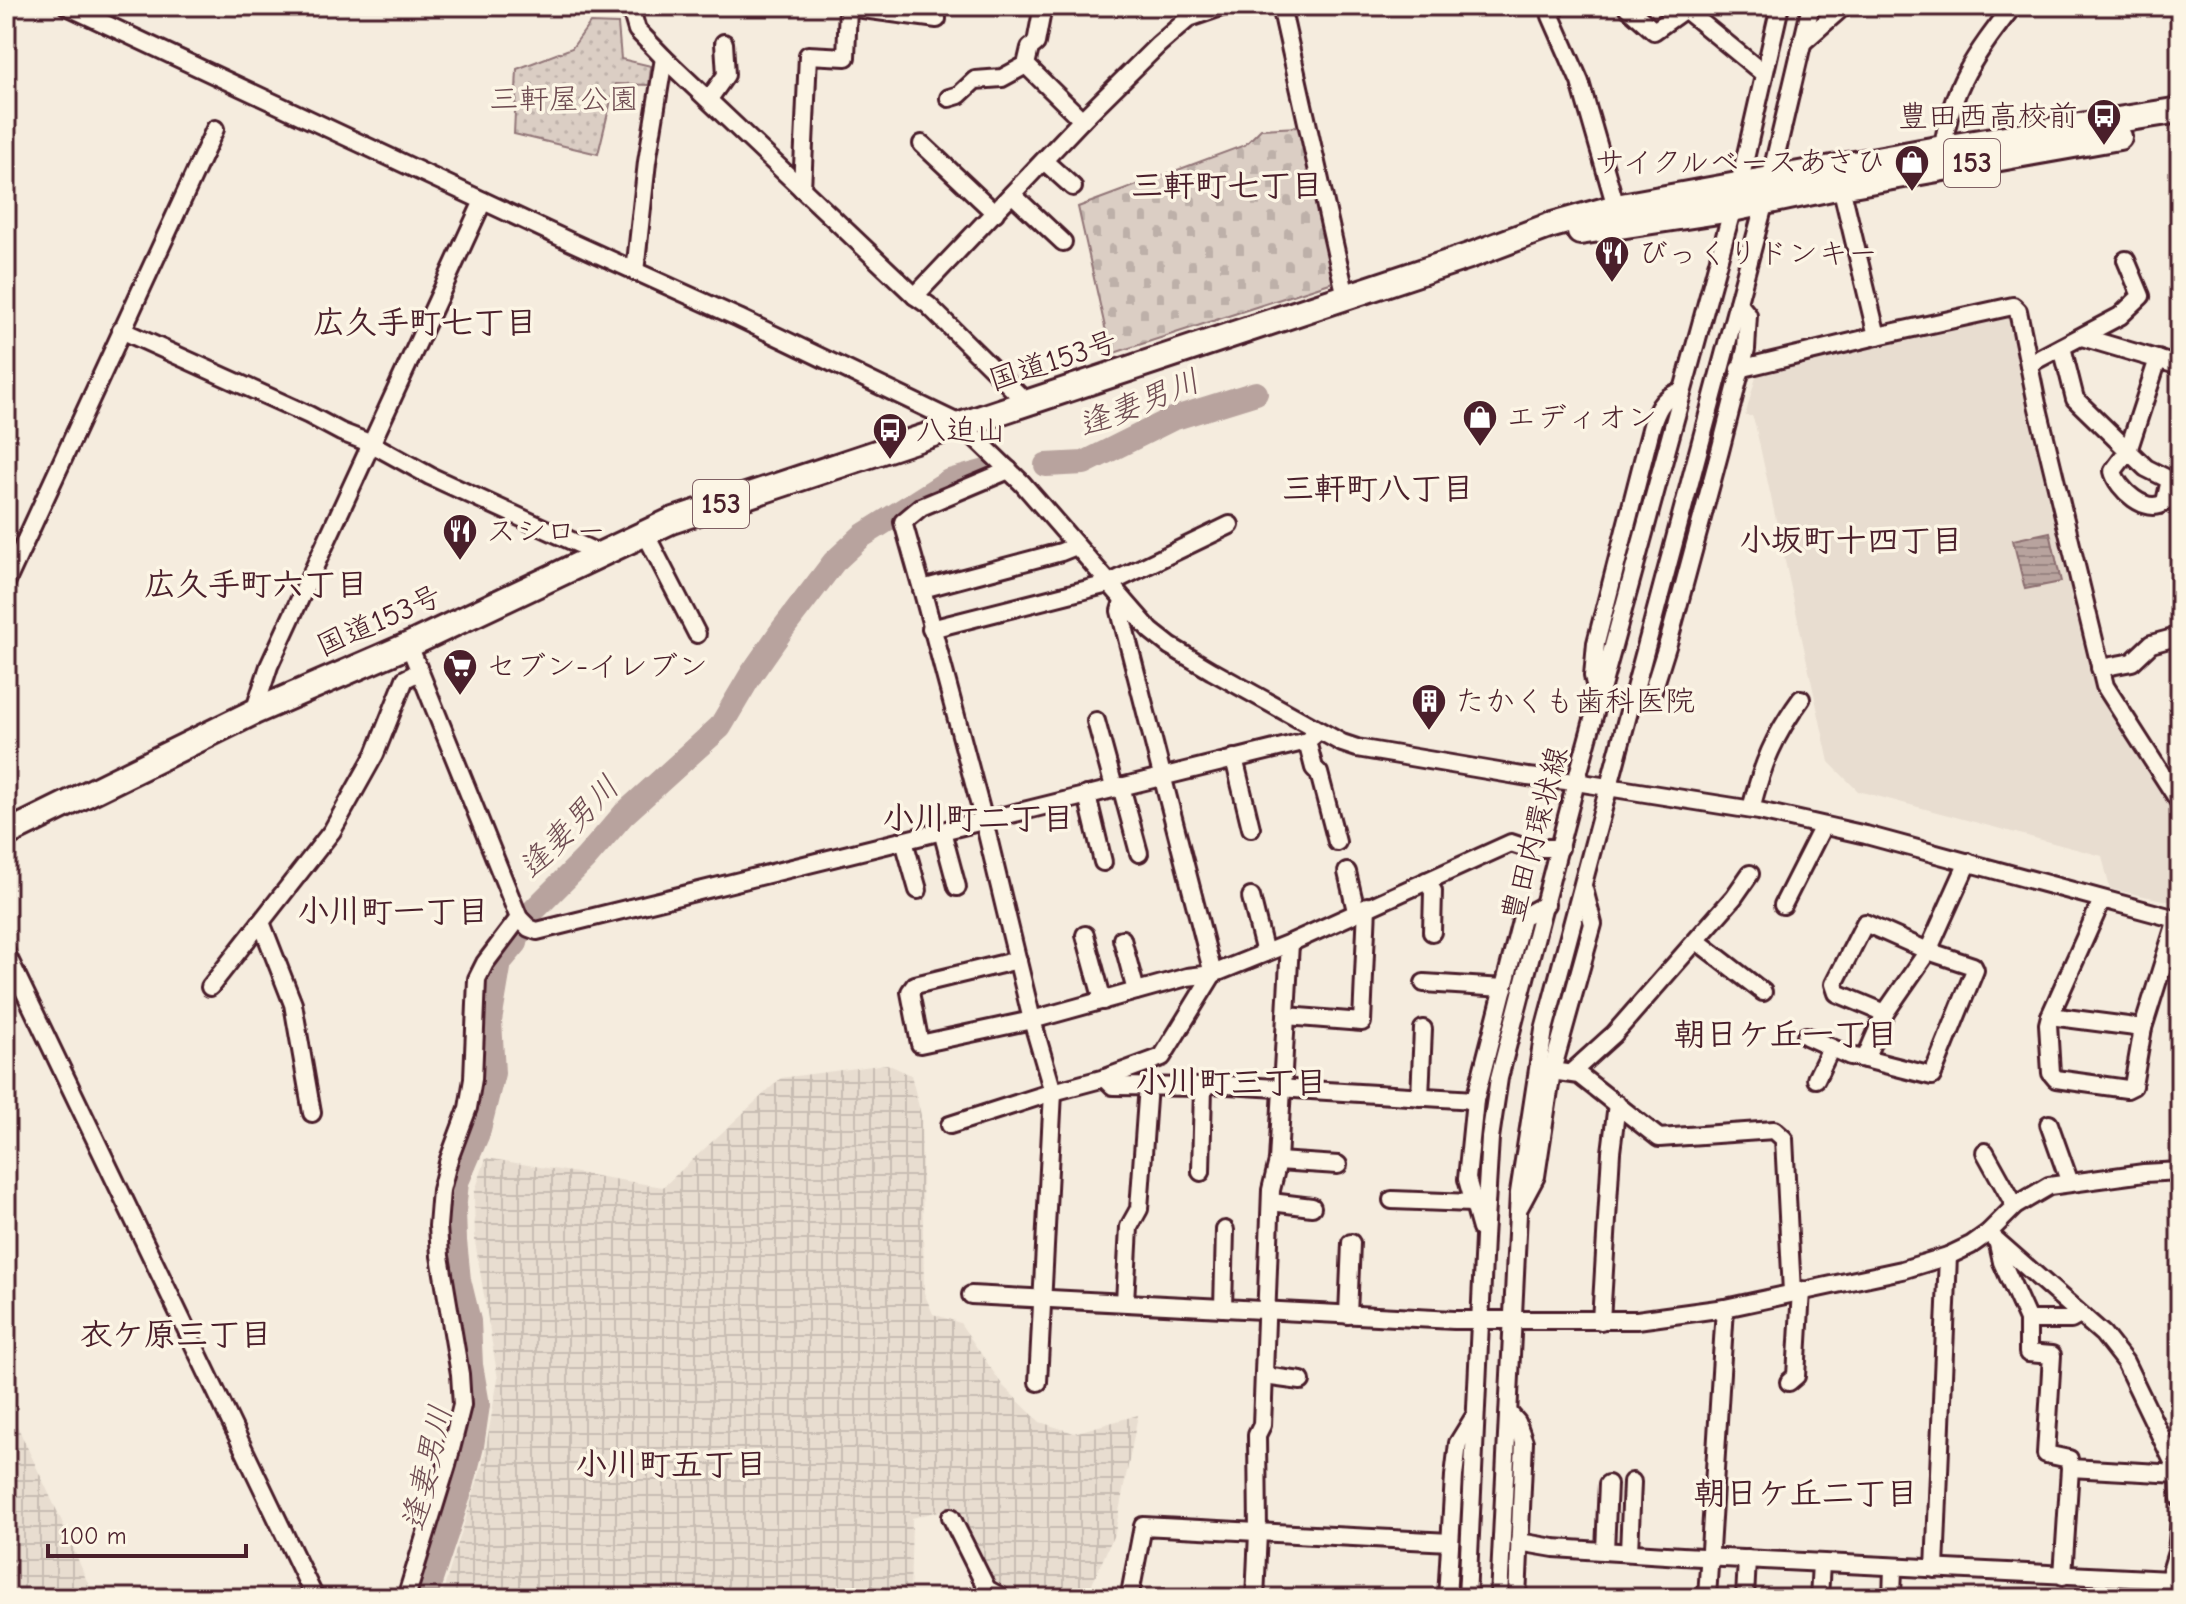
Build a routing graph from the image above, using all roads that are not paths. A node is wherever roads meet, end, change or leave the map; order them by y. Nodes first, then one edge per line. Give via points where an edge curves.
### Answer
1 (67, 6) edge
2 (630, 6) edge
3 (936, 6) edge
4 (1043, 6) edge
5 (1224, 6) edge
6 (1281, 6) edge
7 (1558, 6) edge
8 (1626, 6) edge
9 (1780, 6) edge
10 (1811, 6) edge
11 (1844, 6) edge
12 (2013, 6) edge
13 (848, 7) edge
14 (1683, 7) edge
15 (724, 43) dead end
16 (1802, 43) junction
17 (664, 58) junction
18 (1026, 65) junction
19 (1764, 74) junction
20 (949, 98) dead end
21 (709, 99) junction
22 (2180, 110) edge
23 (1082, 120) junction
24 (2180, 126) edge
25 (215, 129) dead end
26 (922, 144) dead end
27 (1943, 148) junction
28 (1044, 161) junction
29 (1739, 185) junction
30 (1841, 186) junction
31 (1073, 187) dead end
32 (802, 189) junction
33 (1766, 190) junction
34 (1012, 194) junction
35 (483, 201) junction
36 (1616, 207) junction
37 (1732, 209) junction
38 (995, 213) junction
39 (1063, 242) dead end
40 (1469, 256) junction
41 (2126, 260) dead end
42 (635, 272) junction
43 (915, 296) junction
44 (1346, 297) junction
45 (1738, 303) junction
46 (121, 330) junction
47 (1877, 336) junction
48 (2082, 337) junction
49 (2062, 347) junction
50 (2158, 359) junction
51 (2029, 364) junction
52 (2180, 366) edge
53 (1739, 369) junction
54 (1681, 394) junction
55 (1027, 403) junction
56 (962, 425) junction
57 (372, 444) junction
58 (1009, 470) junction
59 (1230, 525) dead end
60 (645, 533) junction
61 (1076, 546) junction
62 (598, 553) junction
63 (6, 583) edge
64 (1108, 584) junction
65 (922, 589) junction
66 (1123, 601) junction
67 (931, 629) junction
68 (697, 634) dead end
69 (2180, 636) edge
70 (409, 645) junction
71 (2100, 668) junction
72 (419, 672) junction
73 (1801, 699) dead end
74 (1599, 701) junction
75 (1632, 701) junction
76 (254, 712) junction
77 (1096, 721) dead end
78 (1313, 736) junction
79 (1234, 758) junction
80 (1162, 776) junction
81 (1576, 782) junction
82 (1118, 787) junction
83 (1610, 789) junction
84 (1087, 795) junction
85 (2180, 803) edge
86 (1751, 809) junction
87 (984, 821) junction
88 (1823, 826) junction
89 (1251, 828) dead end
90 (942, 831) junction
91 (6, 834) edge
92 (904, 841) junction
93 (1337, 842) dead end
94 (1560, 848) junction
95 (1139, 853) dead end
96 (1103, 862) dead end
97 (1968, 862) junction
98 (1347, 872) dead end
99 (1750, 874) dead end
100 (1426, 881) junction
101 (957, 887) dead end
102 (1583, 888) junction
103 (918, 890) dead end
104 (1251, 897) dead end
105 (2102, 900) junction
106 (1546, 904) junction
107 (1783, 905) dead end
108 (1362, 909) junction
109 (519, 918) junction
110 (2179, 920) edge
111 (261, 922) junction
112 (1432, 932) dead end
113 (1085, 935) dead end
114 (1122, 939) dead end
115 (1697, 941) junction
116 (1290, 943) junction
117 (1928, 951) junction
118 (6, 953) edge
119 (1265, 953) junction
120 (1018, 960) junction
121 (1213, 974) junction
122 (1424, 983) dead end
123 (210, 987) dead end
124 (1504, 988) junction
125 (1136, 991) junction
126 (1763, 992) dead end
127 (1103, 1001) junction
128 (1885, 1013) junction
129 (1286, 1016) junction
130 (2050, 1016) junction
131 (1032, 1020) junction
132 (2143, 1028) junction
133 (1423, 1029) dead end
134 (1806, 1036) dead end
135 (1831, 1048) junction
136 (1865, 1059) junction
137 (1552, 1071) junction
138 (1572, 1072) junction
139 (1105, 1078) junction
140 (1816, 1079) dead end
141 (1148, 1085) junction
142 (1203, 1087) junction
143 (1281, 1090) junction
144 (1053, 1092) junction
145 (1420, 1097) junction
146 (1475, 1100) junction
147 (1617, 1104) junction
148 (312, 1113) dead end
149 (2049, 1124) dead end
150 (950, 1125) dead end
151 (1985, 1152) dead end
152 (1278, 1161) junction
153 (1338, 1165) dead end
154 (2180, 1171) edge
155 (1201, 1172) dead end
156 (2070, 1183) junction
157 (1392, 1200) dead end
158 (1271, 1202) junction
159 (1472, 1203) junction
160 (2015, 1206) junction
161 (1312, 1207) dead end
162 (1518, 1208) junction
163 (1225, 1230) dead end
164 (1484, 1238) junction
165 (1993, 1238) junction
166 (1351, 1243) dead end
167 (1948, 1256) junction
168 (1796, 1291) junction
169 (971, 1295) dead end
170 (1044, 1298) junction
171 (1125, 1302) junction
172 (1223, 1308) junction
173 (1725, 1308) junction
174 (1267, 1311) junction
175 (1348, 1315) junction
176 (2080, 1315) junction
177 (1482, 1319) junction
178 (1514, 1319) junction
179 (2028, 1320) junction
180 (1601, 1321) junction
181 (1264, 1376) junction
182 (1301, 1381) dead end
183 (1038, 1382) dead end
184 (1789, 1382) dead end
185 (1509, 1413) junction
186 (1475, 1415) junction
187 (2070, 1468) junction
188 (2179, 1474) edge
189 (1632, 1482) dead end
190 (1608, 1484) dead end
191 (2180, 1499) edge
192 (951, 1517) dead end
193 (2180, 1520) edge
194 (1258, 1533) junction
195 (1450, 1542) junction
196 (1519, 1542) junction
197 (1605, 1550) junction
198 (1629, 1552) junction
199 (1709, 1557) junction
200 (1747, 1559) junction
201 (1821, 1563) junction
202 (1893, 1567) junction
203 (1935, 1569) junction
204 (2063, 1576) junction
205 (2169, 1591) edge
206 (315, 1598) edge
207 (406, 1598) edge
208 (1003, 1598) edge
209 (1126, 1598) edge
210 (1255, 1598) edge
211 (1447, 1598) edge
212 (1467, 1598) edge
213 (1499, 1598) edge
214 (1517, 1598) edge
215 (1707, 1598) edge
216 (1745, 1598) edge
217 (1819, 1598) edge
218 (1892, 1598) edge

1 - 35 street
2 - 17 street via 637,30
3 - 13 street via 937,19
4 - 18 street
5 - 23 street via 1189,18
6 - 44 street
7 - 36 street via 1551,16 1580,82
8 - 14 street via 1654,31
9 - 19 street, 豊田内環状線
10 - 16 street, 豊田内環状線
11 - 16 street
12 - 27 street via 1960,82
13 - 32 street via 846,57 808,55
14 - 19 street
15 - 21 street via 726,75
16 - 33 street, 豊田内環状線
17 - 21 street
17 - 42 street
18 - 20 street via 1002,78 975,80
18 - 23 street
19 - 29 street, 豊田内環状線
21 - 32 street
22 - 27 highway, 国道153号 / 153
23 - 28 street
24 - 30 highway, 国道153号 / 153
25 - 46 street
26 - 38 street
27 - 33 highway, 国道153号 / 153
28 - 31 street
28 - 34 street
29 - 33 highway, 国道153号 / 153
29 - 36 highway, 国道153号 / 153
29 - 37 street, 豊田内環状線
30 - 33 highway, 国道153号 / 153
30 - 47 street
32 - 43 street
33 - 37 highway, 国道153号 / 153
33 - 45 street, 豊田内環状線
34 - 38 street
34 - 39 street
35 - 42 street
35 - 57 street
36 - 40 highway, 国道153号 / 153
37 - 40 highway, 国道153号 / 153 via 1600,228 1497,256
37 - 54 street, 豊田内環状線
38 - 43 street
40 - 44 highway, 国道153号 / 153
41 - 48 street via 2141,296 2120,316
42 - 56 street
43 - 55 street
44 - 55 highway, 国道153号 / 153
45 - 53 street via 1748,315
45 - 75 street, 豊田内環状線
46 - 57 street
46 - 63 street
47 - 51 street via 2013,306
47 - 53 street
48 - 49 street
48 - 50 street
49 - 50 street via 2075,399 2128,451
49 - 51 street
50 - 52 street
51 - 71 street
53 - 75 street via 1652,694
54 - 74 street, 豊田内環状線
54 - 74 street via 1669,396 1655,417 1596,643 1593,676
55 - 56 highway, 国道153号 / 153
56 - 58 street
56 - 60 highway, 国道153号 / 153
57 - 62 street
57 - 76 street via 269,666
58 - 61 street
58 - 65 street via 921,507 903,522
59 - 64 street
60 - 62 highway, 国道153号 / 153
60 - 68 street
61 - 64 street
61 - 65 street
62 - 70 highway, 国道153号 / 153
64 - 66 street
64 - 67 street
65 - 67 street
66 - 78 street via 1170,646
66 - 80 street via 1120,611
67 - 87 street
69 - 71 street via 2151,644 2132,662
70 - 72 street
70 - 76 highway, 国道153号 / 153
71 - 85 street via 2105,686
72 - 109 street
72 - 111 street via 405,679 375,754 332,831
73 - 86 street via 1779,729
74 - 81 street, 豊田内環状線
75 - 83 street, 豊田内環状線
76 - 91 highway, 国道153号 / 153
77 - 82 street
78 - 79 street
78 - 81 street via 1357,748
78 - 93 street via 1314,768
79 - 80 street
79 - 89 street
80 - 82 street
80 - 121 street
81 - 83 street
81 - 94 street, 豊田内環状線
82 - 84 street
82 - 95 street
83 - 86 street
83 - 102 street, 豊田内環状線
84 - 87 street
84 - 96 street
86 - 88 street
87 - 90 street
87 - 120 street
88 - 97 street
88 - 107 street
90 - 92 street
90 - 101 street
92 - 103 street
92 - 109 street via 537,931
94 - 100 street via 1511,843
94 - 106 street, 豊田内環状線
97 - 105 street
97 - 117 street
98 - 108 street
99 - 115 street
100 - 108 street
100 - 112 street via 1433,891
102 - 137 street via 1593,924
102 - 162 street, 豊田内環状線 via 1544,1030
104 - 119 street
105 - 110 street
105 - 130 street
106 - 124 street via 1522,917
106 - 164 street, 豊田内環状線 via 1499,1078
108 - 116 street
108 - 129 street via 1362,1022
109 - 207 street via 477,979 471,1088 441,1190 440,1256 462,1405
110 - 132 street
111 - 123 street
111 - 148 street via 293,1004
113 - 127 street
114 - 125 street
115 - 126 street
115 - 138 street via 1614,1034
116 - 119 street
116 - 129 street
117 - 128 street
117 - 128 street via 1868,923 1862,925 1835,989
117 - 136 street via 1975,970 1936,1071 1926,1076
118 - 206 street
119 - 121 street
120 - 131 street
120 - 131 street via 915,985 910,992 920,1044
121 - 125 street
121 - 139 street via 1162,1057
122 - 124 street
124 - 146 street
125 - 127 street
127 - 131 street
128 - 136 street
129 - 143 street
130 - 132 street
130 - 132 street via 2053,1076 2123,1090 2133,1086
131 - 144 street
133 - 145 street
134 - 135 street
135 - 136 street
135 - 140 street
137 - 138 street
137 - 162 street via 1536,1176
138 - 147 street
139 - 141 street via 1113,1086
139 - 144 street
141 - 142 street
141 - 171 street via 1139,1209 1129,1227
142 - 143 street
142 - 155 street
143 - 145 street
143 - 152 street
144 - 150 street
144 - 170 street
145 - 146 street
146 - 159 street via 1467,1179
147 - 168 street via 1659,1138 1774,1130 1784,1139
147 - 180 street
149 - 156 street
151 - 160 street
152 - 153 street
152 - 158 street
154 - 156 street
156 - 160 street via 2049,1186
157 - 159 street
158 - 161 street
158 - 174 street
159 - 164 street
160 - 165 street
162 - 178 street, 豊田内環状線
163 - 172 street
164 - 177 street, 豊田内環状線
165 - 167 street
165 - 176 street
165 - 179 street
166 - 175 street
167 - 168 street
167 - 203 street
168 - 173 street
168 - 184 street via 1796,1376
169 - 170 street
170 - 171 street
170 - 183 street
171 - 172 street
172 - 174 street
173 - 180 street
173 - 199 street
174 - 175 street
174 - 181 street
175 - 177 street
176 - 179 street via 2071,1320
176 - 188 street via 2125,1362
177 - 178 street
177 - 186 street, 豊田内環状線
178 - 180 street
178 - 185 street, 豊田内環状線
179 - 187 street via 2028,1353 2052,1355 2046,1454 2069,1459
181 - 182 street
181 - 194 street via 1257,1435
185 - 196 street via 1524,1442
185 - 213 street, 豊田内環状線
186 - 195 street via 1458,1443
186 - 212 street, 豊田内環状線
187 - 188 street
187 - 204 street
188 - 191 street
189 - 198 street
190 - 197 street
192 - 208 street via 987,1589
193 - 205 street
194 - 195 street
194 - 209 street via 1143,1526
194 - 210 street
195 - 211 street
196 - 197 street
196 - 214 street
197 - 198 street
198 - 199 street
199 - 200 street
199 - 215 street
200 - 201 street
200 - 216 street
201 - 202 street
201 - 217 street
202 - 203 street
202 - 218 street
203 - 204 street
204 - 205 street

